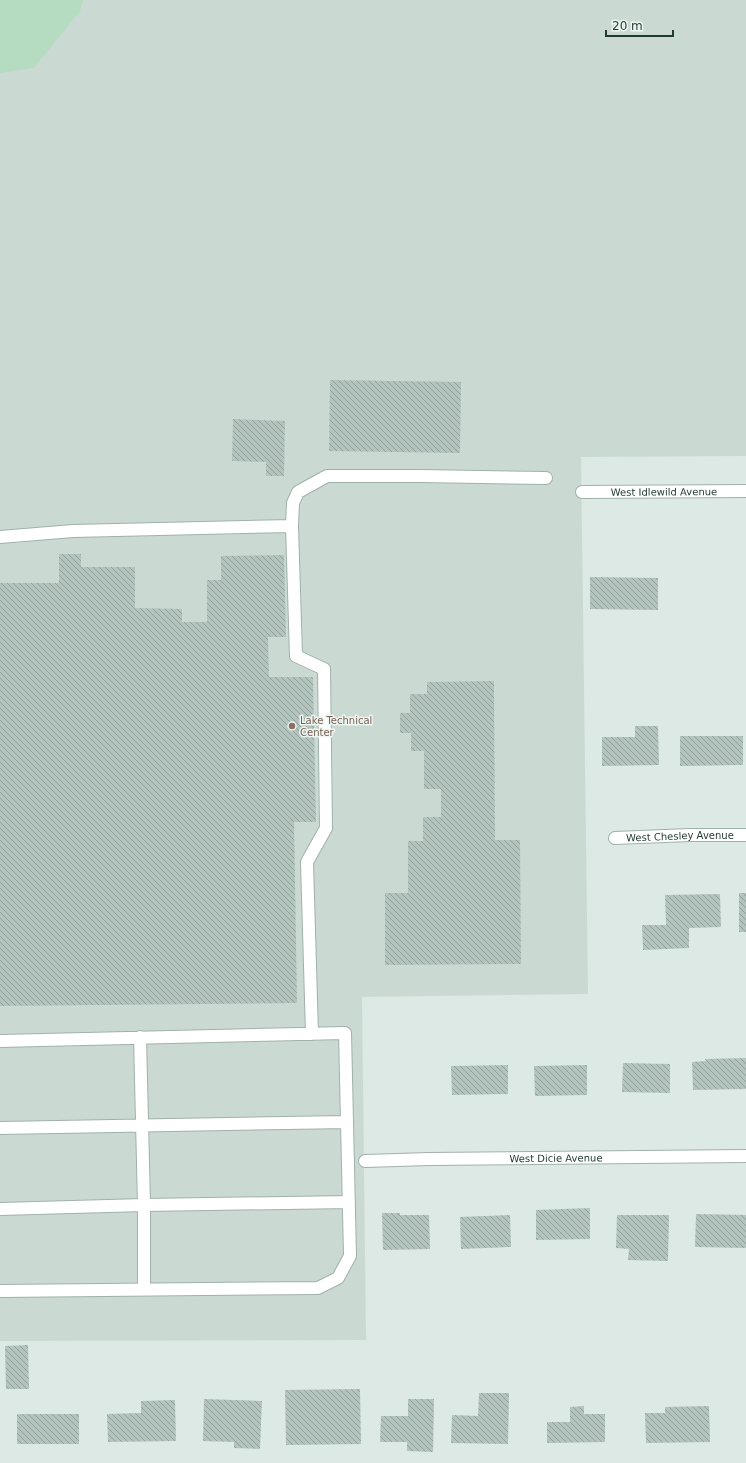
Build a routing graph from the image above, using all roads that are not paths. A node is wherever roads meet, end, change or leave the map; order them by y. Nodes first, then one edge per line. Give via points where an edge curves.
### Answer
1 (546, 478) dead end
2 (582, 492) dead end
3 (746, 492) edge
4 (292, 526) junction
5 (0, 537) edge
6 (746, 835) edge
7 (615, 838) dead end
8 (312, 1034) junction
9 (140, 1037) junction
10 (0, 1041) edge
11 (347, 1122) junction
12 (142, 1125) junction
13 (0, 1128) edge
14 (746, 1156) edge
15 (366, 1160) dead end
16 (349, 1202) junction
17 (144, 1205) junction
18 (0, 1209) edge
19 (144, 1290) junction
20 (0, 1292) edge

1 - 4 street via 327,476 298,492 293,503
2 - 3 street, West Idlewild Avenue
4 - 5 street via 73,530
4 - 8 street via 296,656 324,669 326,828 307,862
6 - 7 street, West Chesley Avenue
8 - 9 street
8 - 11 street via 345,1033
9 - 10 street
9 - 12 street
11 - 12 street
11 - 16 street
12 - 13 street
12 - 17 street
14 - 15 street, West Dicie Avenue
16 - 17 street
16 - 19 street via 350,1256 338,1278 318,1288
17 - 18 street
17 - 19 street
19 - 20 street

